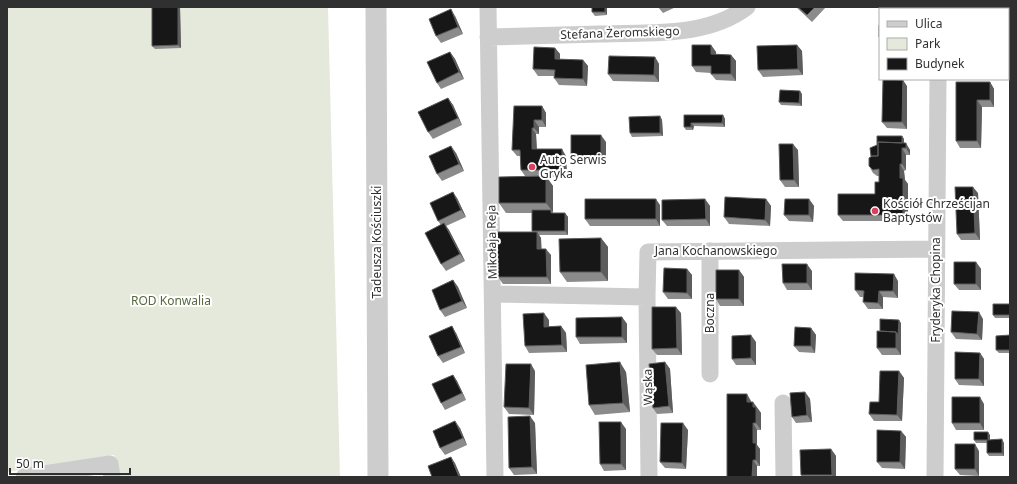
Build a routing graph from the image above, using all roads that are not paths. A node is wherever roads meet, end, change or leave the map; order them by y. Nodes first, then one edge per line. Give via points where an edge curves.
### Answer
1 (376, 7) edge
2 (488, 7) edge
3 (747, 7) edge
4 (488, 36) junction
5 (938, 80) edge
6 (936, 249) junction
7 (710, 251) junction
8 (493, 294) junction
9 (647, 297) junction
10 (710, 374) dead end
11 (782, 403) dead end
12 (24, 477) edge
13 (112, 477) edge
14 (378, 477) edge
15 (495, 477) edge
16 (649, 477) edge
17 (784, 477) edge
18 (935, 477) edge

1 - 14 street, Tadeusza Kościuszki
2 - 4 street, Mikołaja Reja
3 - 4 street, Stefana Żeromskiego via 719,22 684,32
4 - 8 street, Mikołaja Reja
5 - 6 street, Fryderyka Chopina
6 - 7 street, Jana Kochanowskiego
6 - 18 street, Fryderyka Chopina
7 - 9 street, Jana Kochanowskiego via 648,252
7 - 10 street, Boczna
8 - 9 street
8 - 15 street, Mikołaja Reja
9 - 16 street, Wąska
11 - 17 street
12 - 13 street via 110,464

